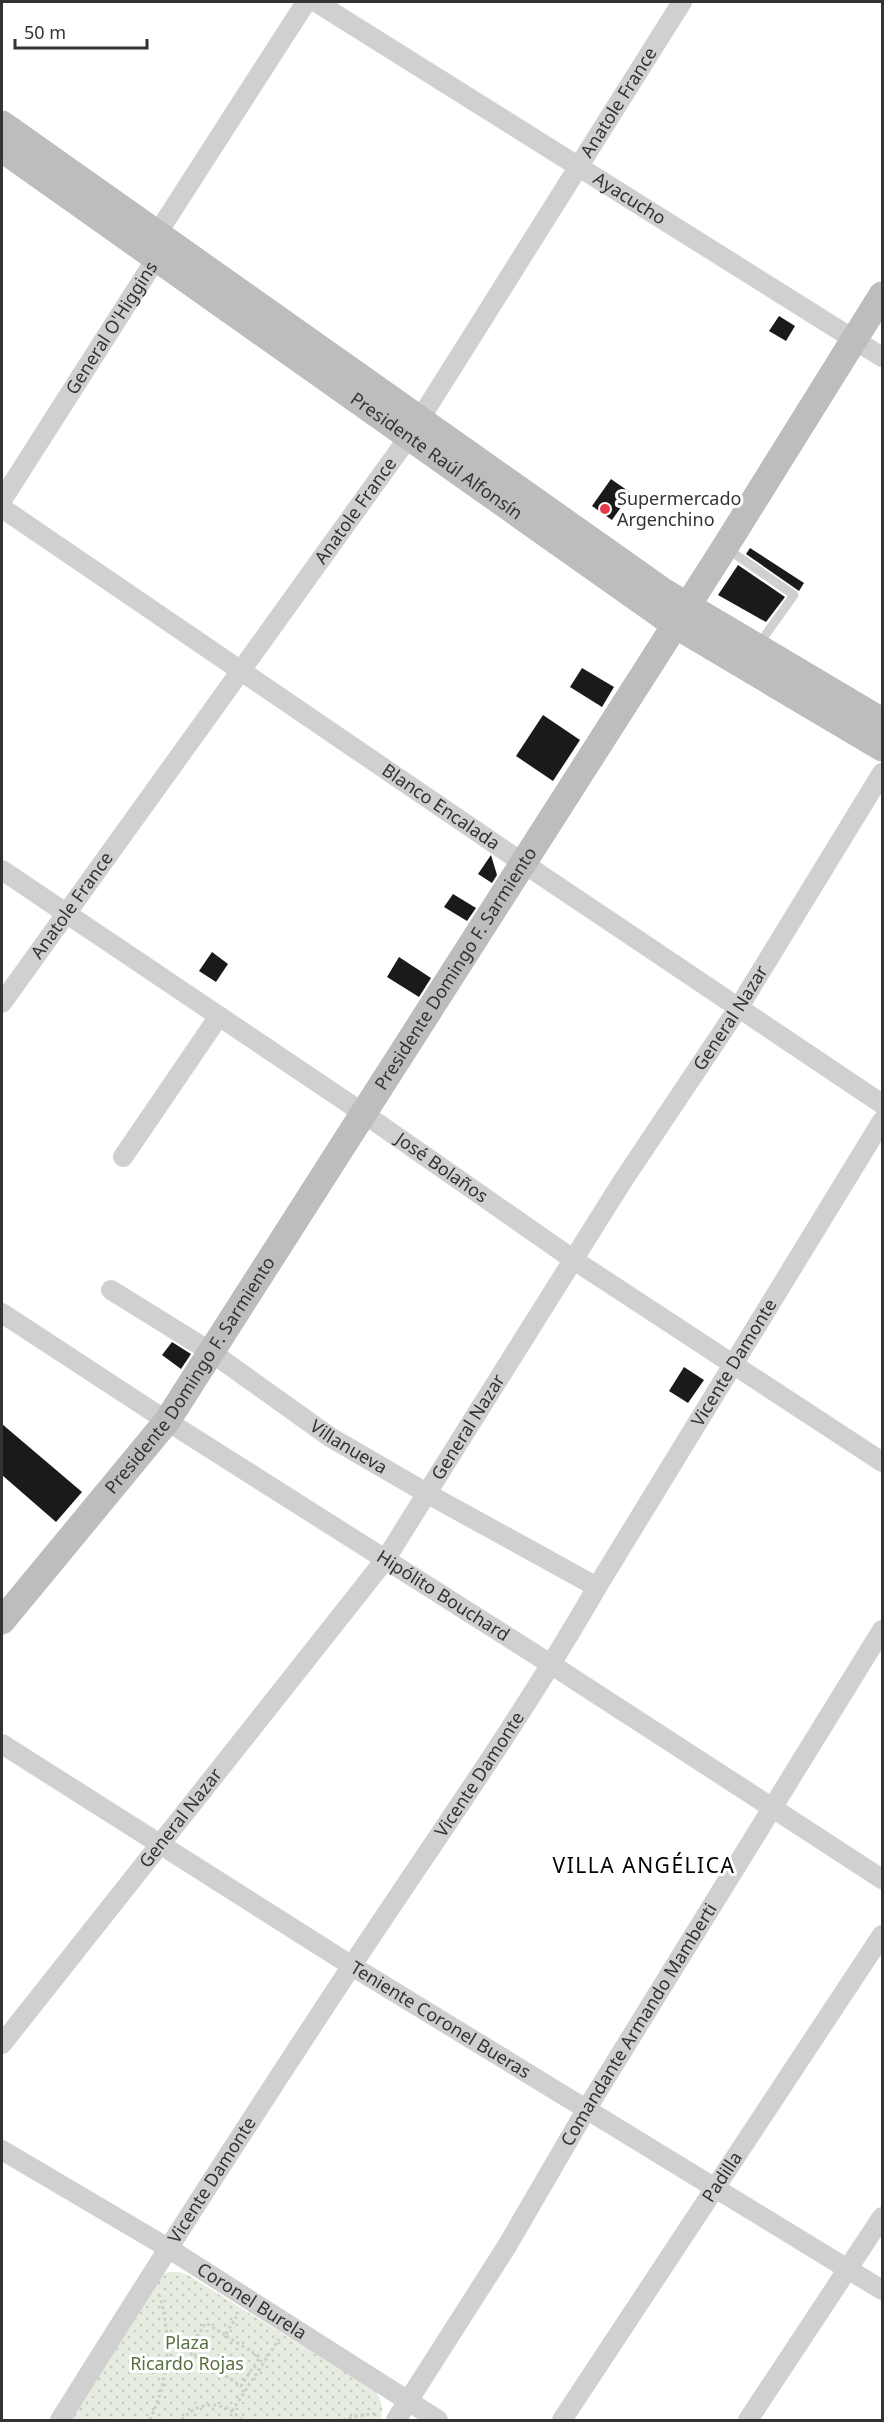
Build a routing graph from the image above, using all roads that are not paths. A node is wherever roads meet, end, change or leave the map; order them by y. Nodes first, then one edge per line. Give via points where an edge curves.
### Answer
1 (306, 2) edge
2 (316, 2) edge
3 (682, 2) edge
4 (2, 124) edge
5 (2, 148) edge
6 (577, 166) junction
7 (157, 246) junction
8 (882, 295) edge
9 (854, 340) junction
10 (882, 357) edge
11 (413, 428) junction
12 (2, 500) edge
13 (2, 508) edge
14 (725, 548) junction
15 (680, 615) junction
16 (757, 645) junction
17 (240, 672) junction
18 (882, 721) edge
19 (882, 748) edge
20 (882, 773) edge
21 (523, 863) junction
22 (2, 870) edge
23 (66, 914) junction
24 (2, 1003) edge
25 (739, 1007) junction
26 (219, 1016) junction
27 (882, 1104) edge
28 (363, 1113) junction
29 (882, 1121) edge
30 (123, 1157) dead end
31 (574, 1260) junction
32 (111, 1290) dead end
33 (2, 1313) edge
34 (211, 1352) junction
35 (732, 1365) junction
36 (167, 1421) junction
37 (882, 1462) edge
38 (428, 1494) junction
39 (385, 1560) junction
40 (597, 1587) junction
41 (2, 1621) edge
42 (882, 1630) edge
43 (552, 1665) junction
44 (2, 1744) edge
45 (773, 1810) junction
46 (159, 1844) junction
47 (882, 1879) edge
48 (882, 1935) edge
49 (352, 1966) junction
50 (2, 2044) edge
51 (586, 2110) junction
52 (2, 2150) edge
53 (715, 2188) junction
54 (882, 2217) edge
55 (168, 2248) junction
56 (849, 2270) junction
57 (882, 2290) edge
58 (402, 2411) edge
59 (60, 2421) edge
60 (438, 2421) edge
61 (562, 2421) edge
62 (748, 2421) edge

1 - 7 street, General O'Higgins
2 - 6 street, Ayacucho
3 - 6 street, Anatole France
4 - 7 main road, Presidente Raúl Alfonsín
5 - 7 main road, Presidente Raúl Alfonsín
6 - 9 street, Ayacucho
6 - 11 street, Anatole France
7 - 11 main road, Presidente Raúl Alfonsín
7 - 12 street, General O'Higgins
8 - 9 main road, Presidente Domingo F. Sarmiento
9 - 10 street, Ayacucho
9 - 14 main road, Presidente Domingo F. Sarmiento
11 - 15 main road, Presidente Raúl Alfonsín
11 - 17 street, Anatole France
13 - 17 street, Blanco Encalada
14 - 15 main road, Presidente Domingo F. Sarmiento
14 - 16 lane via 794,595
15 - 16 main road, Presidente Raúl Alfonsín
15 - 19 main road, Presidente Raúl Alfonsín
15 - 21 main road, Presidente Domingo F. Sarmiento
16 - 18 main road, Presidente Raúl Alfonsín
17 - 21 street, Blanco Encalada
17 - 23 street, Anatole France
20 - 25 street, General Nazar
21 - 25 street, Blanco Encalada
21 - 28 main road, Presidente Domingo F. Sarmiento
22 - 23 street, José Bolaños
23 - 24 street, Anatole France
23 - 26 street, José Bolaños
25 - 27 street, Blanco Encalada
25 - 31 street, General Nazar
26 - 28 street, José Bolaños
26 - 30 street
28 - 31 street, José Bolaños
28 - 34 main road, Presidente Domingo F. Sarmiento
29 - 35 street, Vicente Damonte
31 - 35 street, José Bolaños
31 - 38 street, General Nazar
32 - 34 street, Villanueva
33 - 36 street, Hipólito Bouchard
34 - 36 main road, Presidente Domingo F. Sarmiento
34 - 38 street, Villanueva via 330,1437
35 - 37 street, José Bolaños
35 - 40 street, Vicente Damonte
36 - 39 street, Hipólito Bouchard
36 - 41 main road, Presidente Domingo F. Sarmiento
38 - 39 street, General Nazar
38 - 40 street, Villanueva
39 - 43 street, Hipólito Bouchard
39 - 46 street, General Nazar
40 - 43 street, Vicente Damonte
42 - 45 street, Comandante Armando Mamberti
43 - 45 street, Hipólito Bouchard
43 - 49 street, Vicente Damonte
44 - 46 street, Teniente Coronel Bueras
45 - 47 street, Hipólito Bouchard
45 - 51 street, Comandante Armando Mamberti
46 - 49 street, Teniente Coronel Bueras
46 - 50 street, General Nazar
48 - 53 street, Padilla
49 - 51 street, Teniente Coronel Bueras
49 - 55 street, Vicente Damonte
51 - 53 street, Teniente Coronel Bueras
51 - 58 street, Comandante Armando Mamberti via 507,2246
52 - 55 street, Coronel Burela
53 - 56 street, Teniente Coronel Bueras
53 - 61 street, Padilla
54 - 56 street
55 - 58 street, Coronel Burela via 288,2324
55 - 59 street, Vicente Damonte
56 - 57 street, Teniente Coronel Bueras
56 - 62 street
58 - 60 street, Coronel Burela

